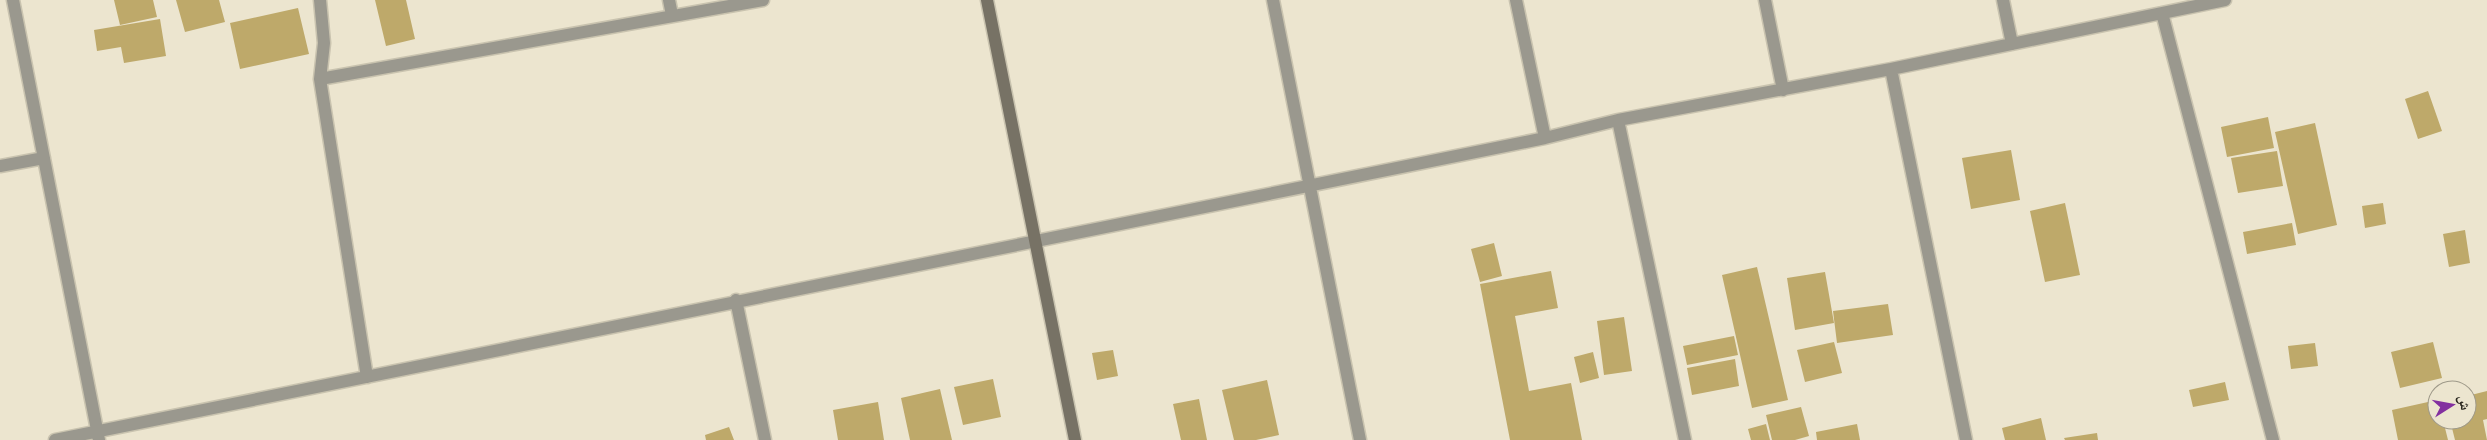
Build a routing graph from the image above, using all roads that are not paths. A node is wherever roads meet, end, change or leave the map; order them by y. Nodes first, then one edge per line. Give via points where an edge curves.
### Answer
1 (13, 0) edge
2 (320, 0) edge
3 (670, 0) edge
4 (763, 0) edge
5 (987, 0) edge
6 (1273, 0) edge
7 (1516, 0) edge
8 (1765, 0) edge
9 (2003, 0) edge
10 (2225, 0) edge
11 (2162, 13) junction
12 (672, 15) junction
13 (2012, 44) junction
14 (1891, 70) junction
15 (320, 79) junction
16 (1784, 90) junction
17 (1618, 120) junction
18 (1545, 138) junction
19 (44, 158) junction
20 (0, 166) edge
21 (1310, 186) junction
22 (1036, 241) junction
23 (736, 300) junction
24 (367, 377) junction
25 (98, 436) edge
26 (55, 440) edge
27 (764, 440) edge
28 (1075, 440) edge
29 (1360, 440) edge
30 (1685, 440) edge
31 (1966, 440) edge
32 (2273, 440) edge

1 - 19 street
2 - 15 street via 324,43
3 - 12 street
4 - 12 street
5 - 22 street
6 - 21 street
7 - 18 street
8 - 16 street
9 - 13 street
10 - 11 street
11 - 13 street
11 - 32 street
12 - 15 street
13 - 14 street
14 - 16 street
14 - 31 street
15 - 24 street
16 - 17 street
17 - 18 street
17 - 30 street
18 - 21 street
19 - 20 street
19 - 25 street
21 - 22 street
21 - 29 street
22 - 23 street
22 - 28 street
23 - 24 street
23 - 27 street
24 - 25 street
25 - 26 street

